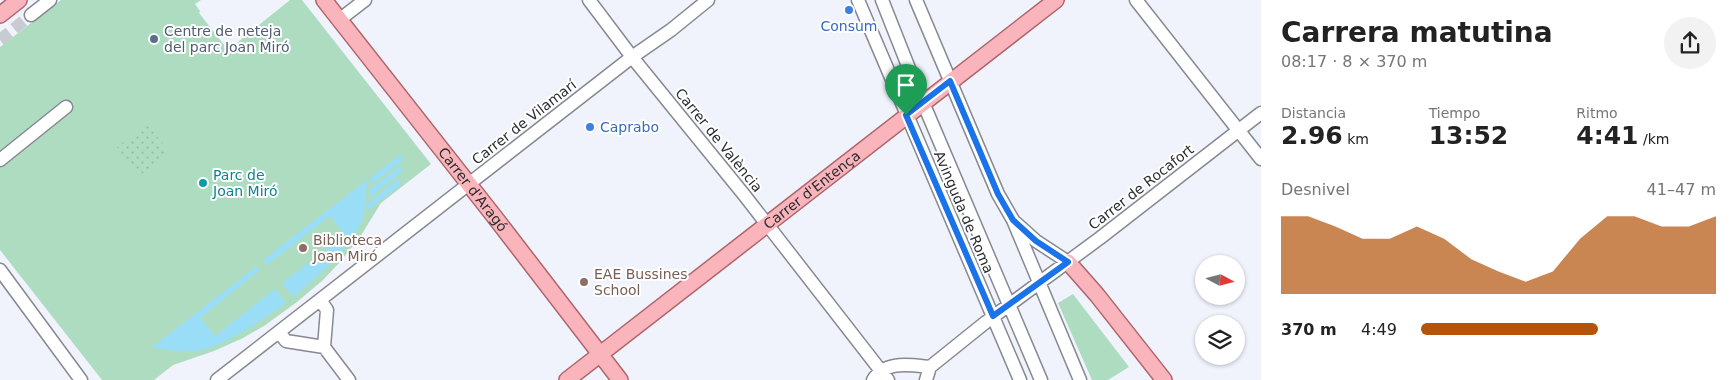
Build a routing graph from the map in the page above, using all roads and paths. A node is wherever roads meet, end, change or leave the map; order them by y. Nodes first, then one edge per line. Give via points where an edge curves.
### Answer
1 (19, 0) edge
2 (50, 0) edge
3 (324, 0) edge
4 (365, 0) edge
5 (589, 0) edge
6 (708, 0) edge
7 (858, 0) edge
8 (882, 0) edge
9 (916, 0) edge
10 (1056, 0) edge
11 (1136, 0) edge
12 (0, 15) edge
13 (31, 15) tunnel mouth
14 (339, 20) junction
15 (632, 57) junction
16 (950, 81) junction
17 (923, 103) junction
18 (66, 107) dead end
19 (1261, 113) edge
20 (906, 115) junction
21 (1238, 131) junction
22 (1261, 159) edge
23 (0, 160) edge
24 (469, 184) junction
25 (1013, 220) junction
26 (767, 224) junction
27 (1068, 262) junction
28 (0, 270) edge
29 (1039, 283) junction
30 (5, 285) edge
31 (320, 300) junction
32 (1010, 305) junction
33 (993, 316) junction
34 (279, 332) junction
35 (324, 347) junction
36 (600, 353) junction
37 (930, 367) junction
38 (881, 377) edge
39 (81, 380) edge
40 (217, 380) edge
41 (349, 380) edge
42 (567, 380) edge
43 (620, 380) edge
44 (926, 380) edge
45 (1020, 380) edge
46 (1041, 380) edge
47 (1080, 380) edge
48 (1164, 380) edge

1 - 12 main road
2 - 13 street
3 - 14 main road, Carrer d'Aragó
4 - 14 street
5 - 15 street, Carrer de València
6 - 15 street, Carrer de Vilamarí
7 - 20 street, Avinguda de Roma
8 - 17 street, Avinguda de Roma
9 - 16 street
10 - 16 main road, Carrer d'Entença
11 - 21 street
14 - 24 main road, Carrer d'Aragó
15 - 24 street, Carrer de Vilamarí
15 - 26 street, Carrer de València
16 - 17 main road, Carrer d'Entença
16 - 25 street via 998,194
17 - 20 main road, Carrer d'Entença
17 - 32 street, Avinguda de Roma
18 - 23 street
19 - 21 street, Carrer de Rocafort
20 - 26 main road, Carrer d'Entença
20 - 33 street, Avinguda de Roma
21 - 22 street
21 - 27 street, Carrer de Rocafort
24 - 31 street, Carrer de Vilamarí
24 - 36 main road, Carrer d'Aragó
25 - 27 street via 1036,241
25 - 29 street
26 - 36 main road, Carrer d'Entença
26 - 38 street, Carrer de València
27 - 29 street, Carrer de Rocafort
27 - 48 main road
28 - 30 street
29 - 32 street, Carrer de Rocafort
29 - 47 street
30 - 39 street
31 - 34 street, Carrer de Vilamarí
31 - 35 street via 328,310
32 - 33 street, Carrer de Rocafort
32 - 46 street, Avinguda de Roma
33 - 37 street
33 - 45 street, Avinguda de Roma
34 - 35 street via 286,341
34 - 40 street, Carrer de Vilamarí
35 - 41 street
36 - 42 main road, Carrer d'Entença
36 - 43 main road, Carrer d'Aragó
37 - 38 street via 893,366
37 - 44 street

